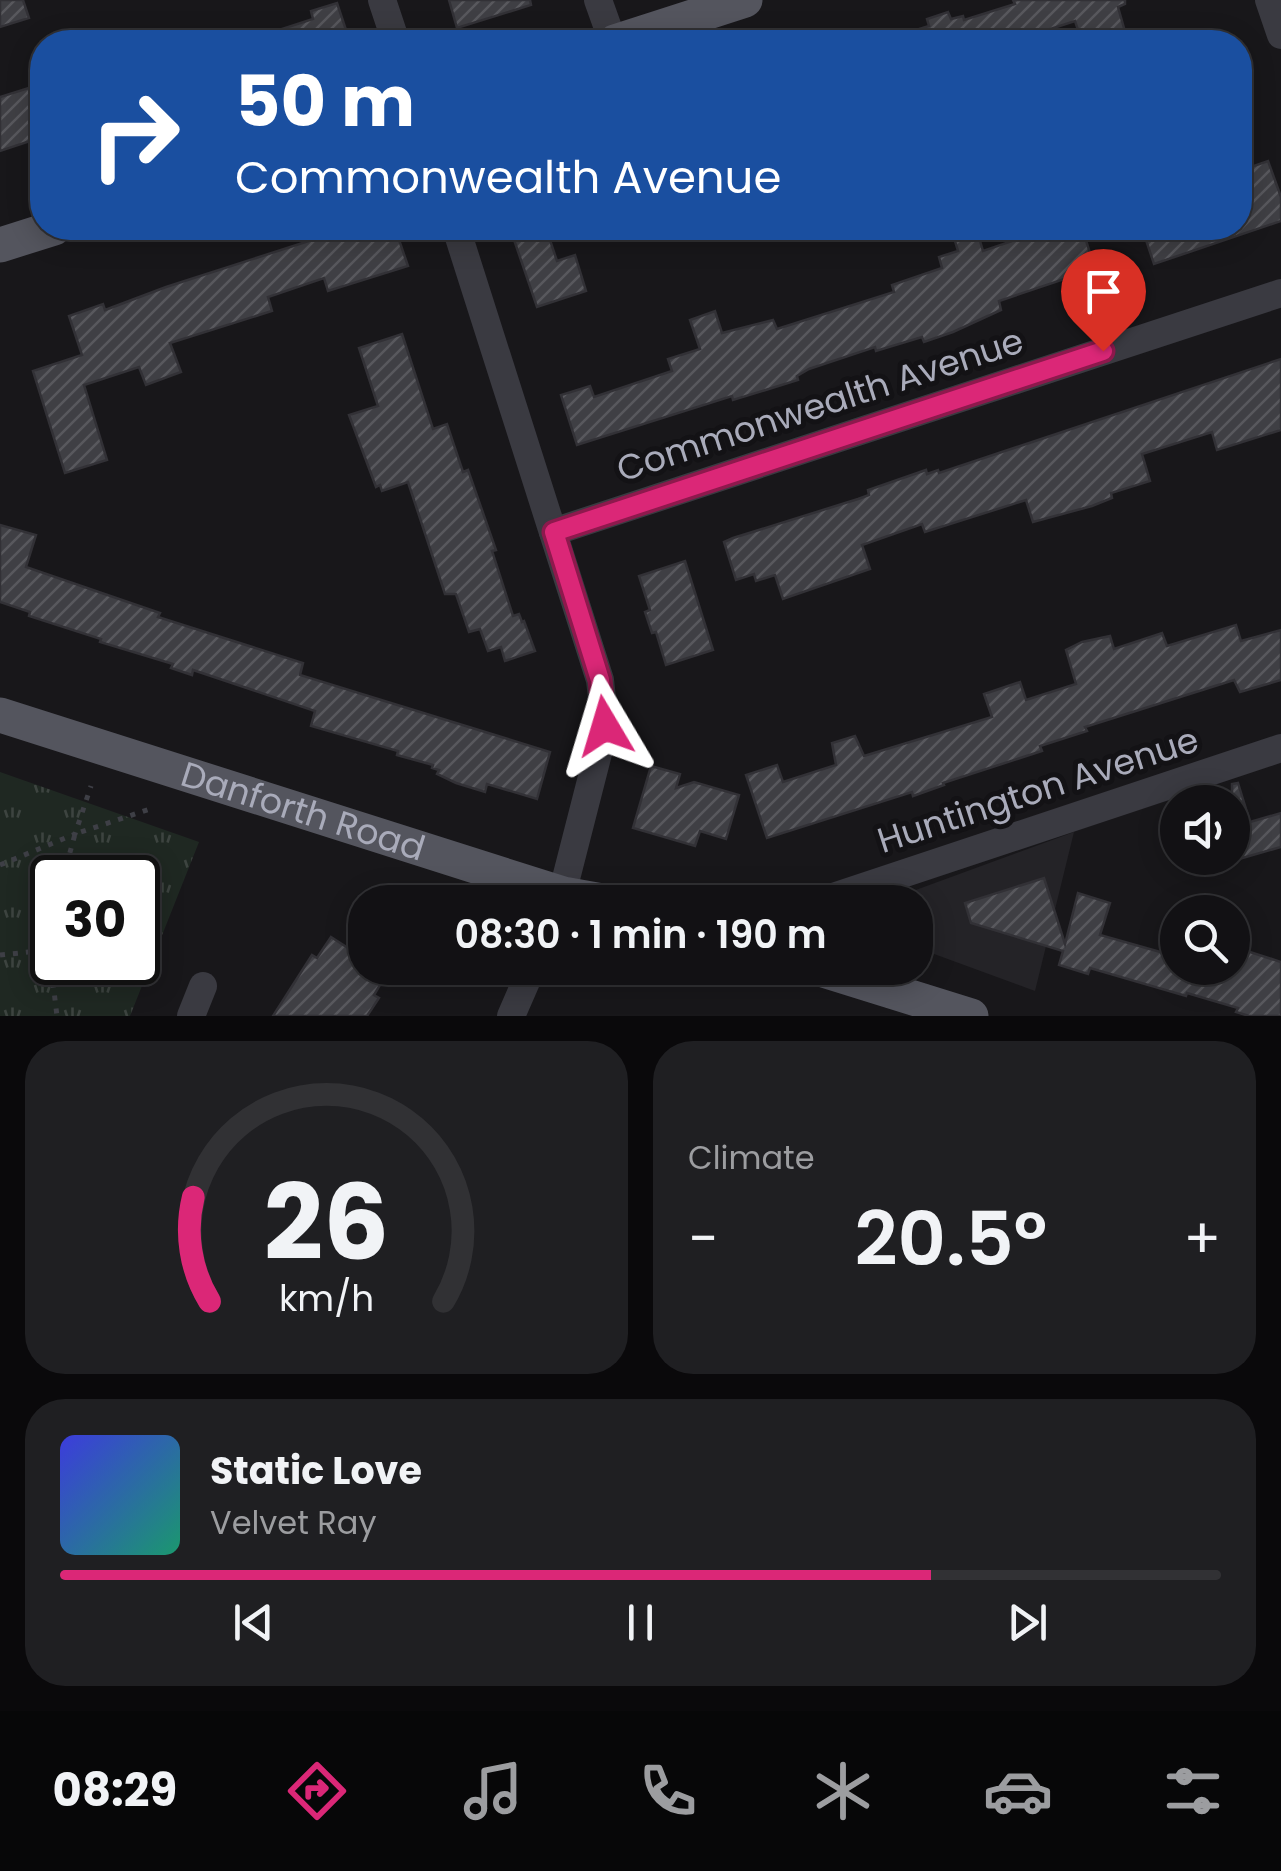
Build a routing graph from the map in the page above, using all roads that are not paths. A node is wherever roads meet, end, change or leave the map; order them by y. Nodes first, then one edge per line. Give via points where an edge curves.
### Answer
1 (382, 0) edge
2 (598, 0) edge
3 (745, 0) edge
4 (1269, 0) edge
5 (392, 30) edge
6 (609, 30) edge
7 (651, 30) edge
8 (1281, 35) edge
9 (30, 236) edge
10 (460, 240) edge
11 (0, 245) edge
12 (1281, 293) edge
13 (554, 532) junction
14 (0, 714) edge
15 (1281, 748) edge
16 (521, 885) edge
17 (564, 885) edge
18 (869, 885) edge
19 (525, 985) edge
20 (872, 985) edge
21 (203, 986) dead end
22 (191, 1016) edge
23 (511, 1016) edge
24 (971, 1016) edge

1 - 5 street
2 - 6 street
3 - 7 main road
4 - 8 street
9 - 11 main road
10 - 13 street
12 - 13 street, Commonwealth Avenue
13 - 17 street via 600,680 605,726
14 - 16 main road, Danforth Road
15 - 18 street, Huntington Avenue
19 - 23 street
20 - 24 main road
21 - 22 street

